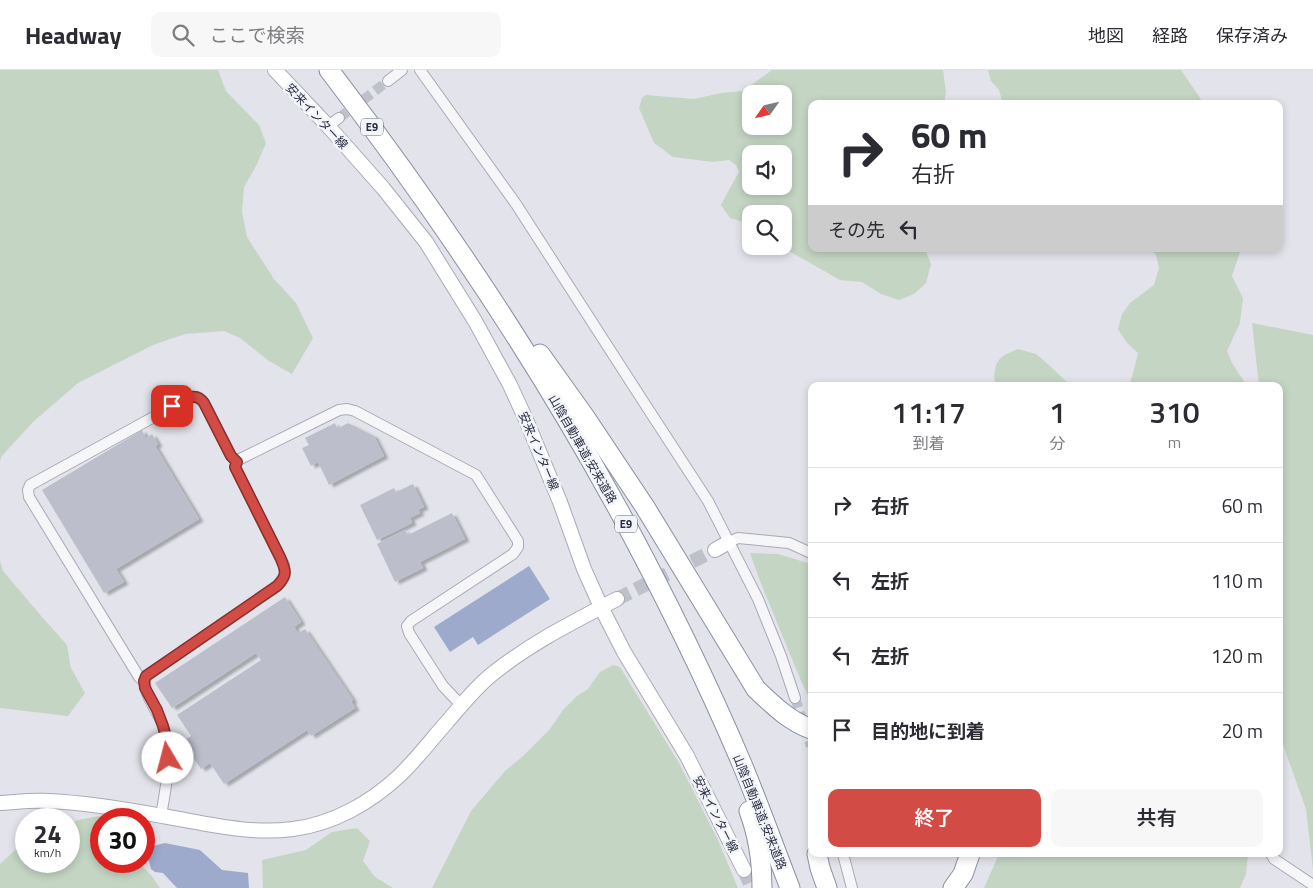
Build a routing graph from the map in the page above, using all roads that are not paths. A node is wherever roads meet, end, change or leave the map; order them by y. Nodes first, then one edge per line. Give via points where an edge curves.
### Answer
1 (274, 70) edge
2 (329, 70) edge
3 (402, 70) edge
4 (420, 70) edge
5 (388, 80) tunnel mouth
6 (414, 185) junction
7 (237, 462) junction
8 (729, 542) junction
9 (715, 550) tunnel mouth
10 (808, 552) edge
11 (617, 599) tunnel mouth
12 (601, 607) junction
13 (144, 681) junction
14 (796, 698) tunnel mouth
15 (461, 705) junction
16 (808, 728) edge
17 (741, 762) junction
18 (0, 803) edge
19 (161, 816) junction
20 (818, 857) edge
21 (843, 857) edge
22 (969, 857) edge
23 (979, 857) edge
24 (1273, 857) edge
25 (744, 870) tunnel mouth
26 (1313, 885) edge
27 (762, 888) edge
28 (790, 888) edge
29 (827, 888) edge
30 (852, 888) edge
31 (953, 888) edge
32 (965, 888) edge

1 - 12 main road, 安来インター線 via 333,122 426,242 475,321 527,422
2 - 6 highway, 山陰自動車道;安来道路 / E9
3 - 5 street
4 - 8 street via 516,204 708,501
6 - 16 highway via 586,417 645,506 756,689 781,713
6 - 17 highway, 山陰自動車道;安来道路 / E9 via 521,345 618,508 712,696
7 - 13 street via 235,467 284,565 284,579 146,676
7 - 13 street via 204,403 200,398 190,396 30,485 29,497 138,677
7 - 15 street via 346,409 476,475 518,541 518,547 514,554 407,626 443,686
8 - 9 main road
8 - 10 street via 738,538 789,543
8 - 14 street via 758,599
11 - 12 main road
12 - 15 main road via 514,657
12 - 25 main road, 安来インター線 via 624,652 687,756
13 - 19 street via 168,745 169,771
15 - 19 main road via 400,775 357,808 334,818 301,828 256,831
17 - 27 highway via 741,788 753,821
17 - 28 highway, 山陰自動車道;安来道路 / E9
18 - 19 main road via 47,801
20 - 29 highway
21 - 30 street
22 - 31 highway
23 - 32 highway
24 - 26 street

